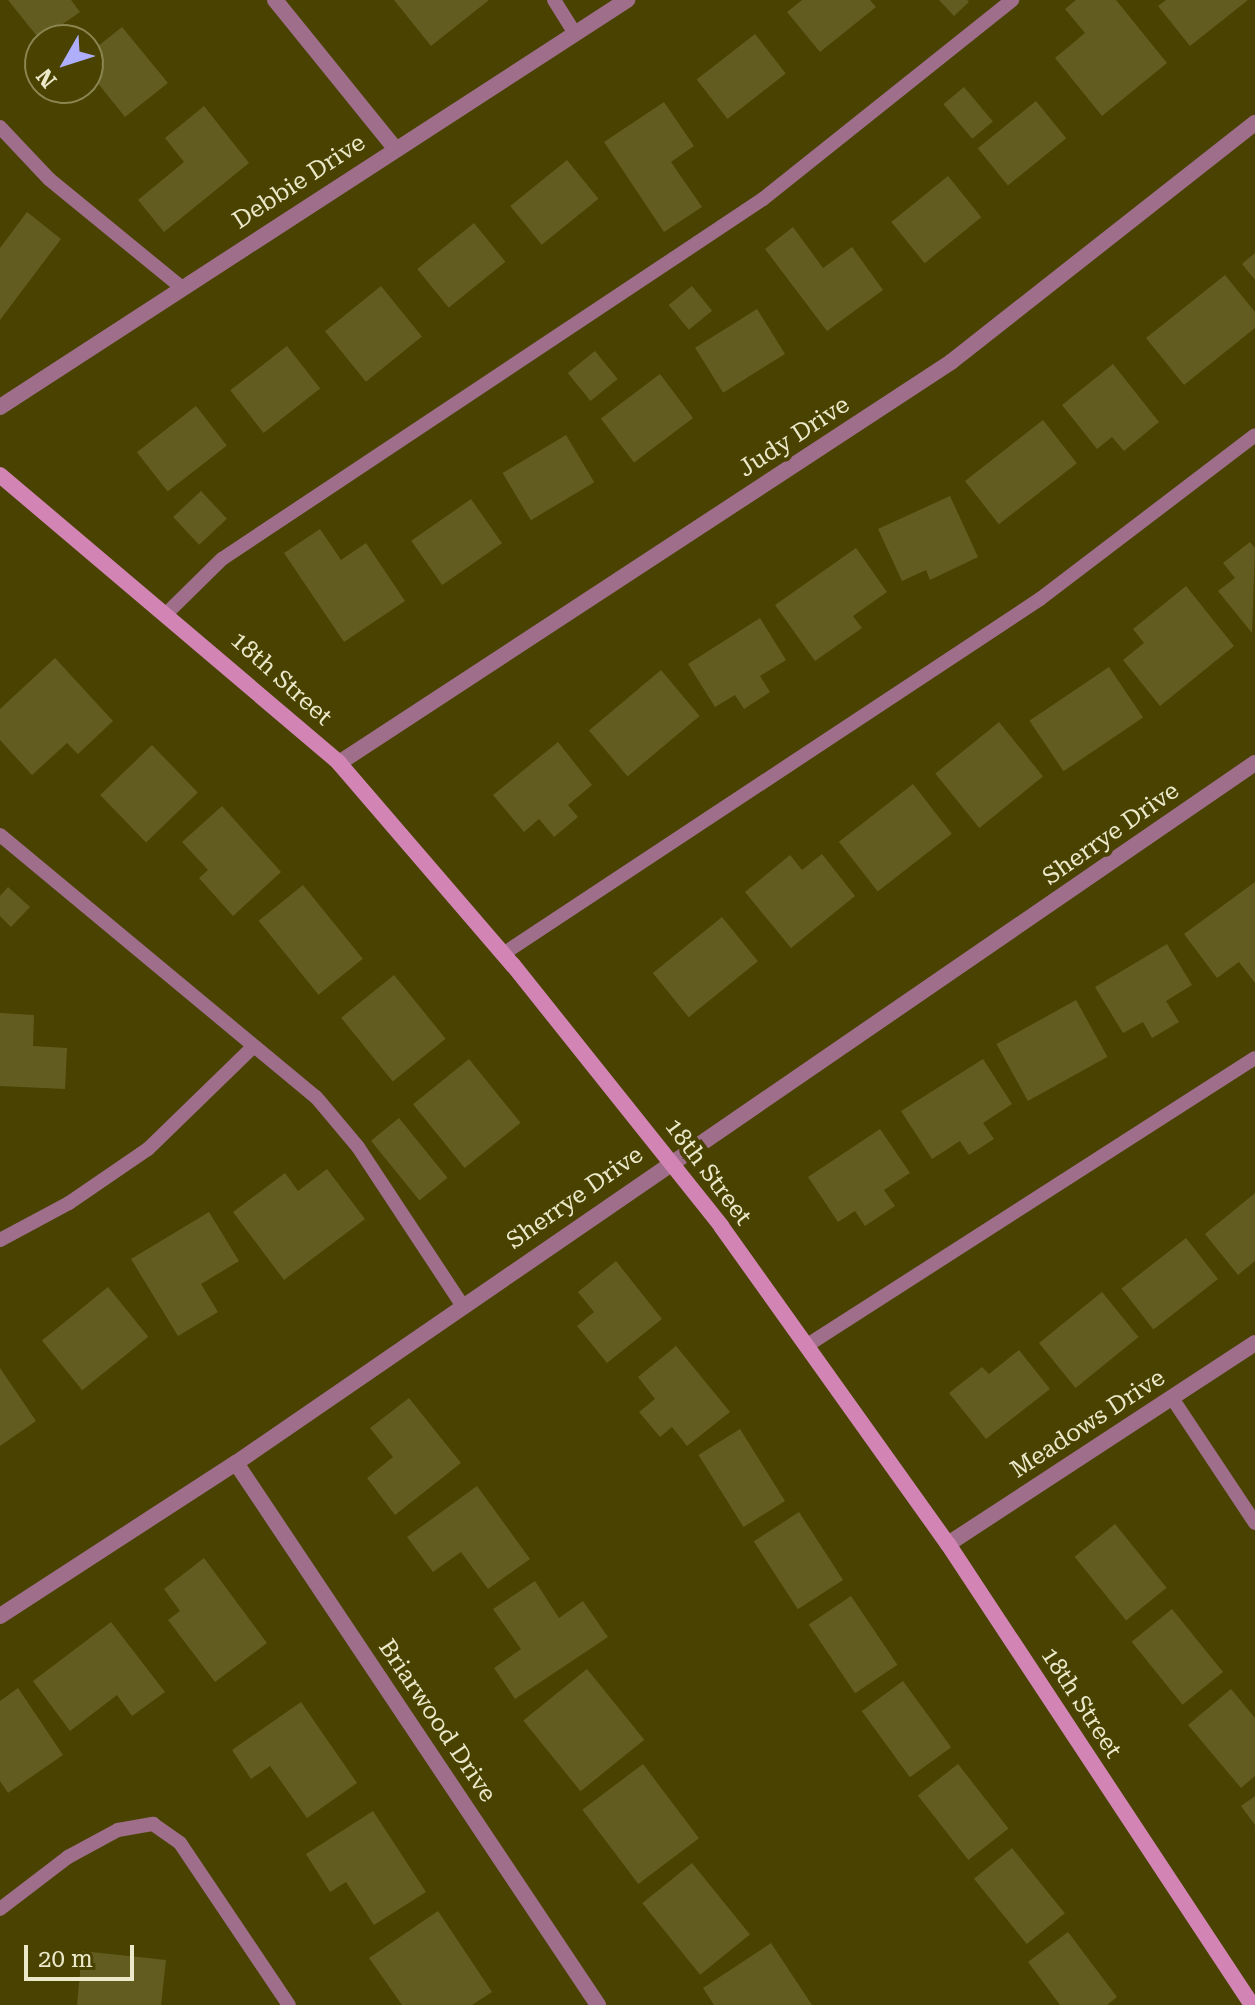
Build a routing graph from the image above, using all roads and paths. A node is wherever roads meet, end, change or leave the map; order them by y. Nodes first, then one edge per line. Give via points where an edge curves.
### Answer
1 (275, 0) edge
2 (554, 0) edge
3 (627, 0) edge
4 (1012, 0) edge
5 (575, 33) junction
6 (1255, 123) edge
7 (0, 127) edge
8 (395, 148) junction
9 (182, 288) junction
10 (0, 407) edge
11 (1255, 435) edge
12 (0, 475) edge
13 (167, 613) junction
14 (339, 763) junction
15 (1255, 763) edge
16 (0, 835) edge
17 (503, 954) junction
18 (253, 1047) junction
19 (1255, 1058) edge
20 (670, 1160) junction
21 (0, 1240) edge
22 (462, 1305) junction
23 (1255, 1343) edge
24 (806, 1346) junction
25 (1172, 1398) junction
26 (236, 1463) junction
27 (1255, 1523) edge
28 (948, 1544) junction
29 (0, 1616) edge
30 (0, 1909) edge
31 (289, 2005) edge
32 (598, 2005) edge
33 (1252, 2005) edge

1 - 8 street
2 - 5 lane
3 - 5 street, Debbie Drive
4 - 13 lane via 763,199 222,559
5 - 8 street, Debbie Drive
6 - 14 street, Judy Drive via 951,362
7 - 9 lane via 49,179
8 - 9 street, Debbie Drive
9 - 10 street, Debbie Drive
11 - 17 lane via 1040,599
12 - 13 street, 18th Street
13 - 14 street, 18th Street
14 - 17 street, 18th Street
15 - 20 street, Sherrye Drive
16 - 18 lane
17 - 20 street, 18th Street
18 - 21 lane via 148,1149 69,1203
18 - 22 lane via 316,1097 358,1147
19 - 24 lane
20 - 22 street, Sherrye Drive
20 - 24 street, 18th Street
22 - 26 street, Sherrye Drive
23 - 25 street, Meadows Drive
24 - 28 street, 18th Street
25 - 27 lane
25 - 28 street, Meadows Drive
26 - 29 street, Sherrye Drive
26 - 32 street, Briarwood Drive
28 - 33 street, 18th Street
30 - 31 lane via 68,1857 118,1830 153,1824 180,1843

